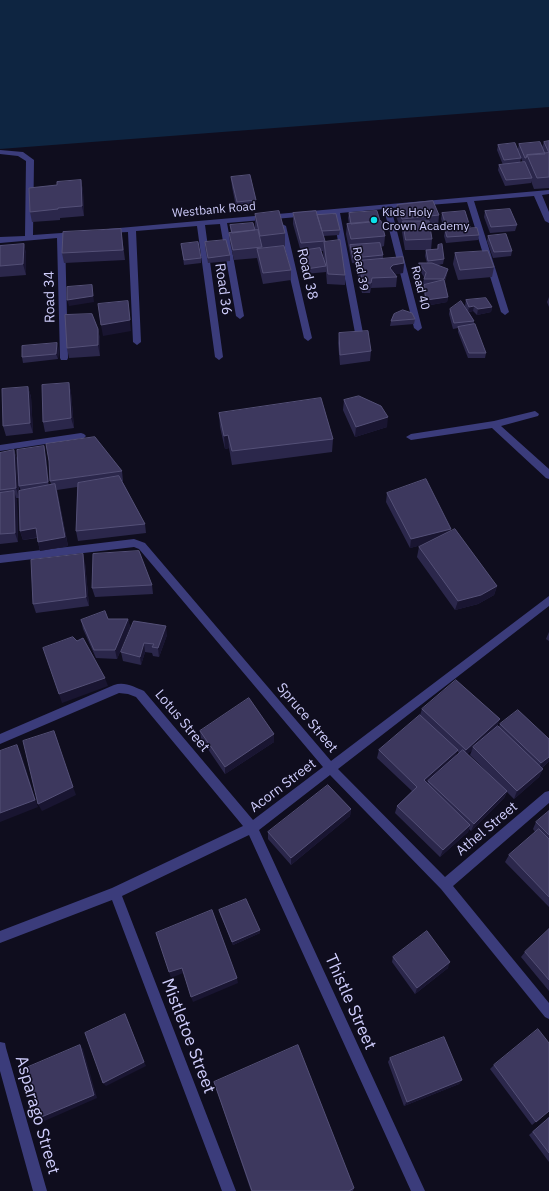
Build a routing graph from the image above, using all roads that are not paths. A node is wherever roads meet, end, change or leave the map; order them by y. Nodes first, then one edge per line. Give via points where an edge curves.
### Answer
1 (0, 152) edge
2 (549, 192) edge
3 (537, 193) junction
4 (470, 199) junction
5 (387, 207) junction
6 (336, 211) junction
7 (280, 216) junction
8 (549, 221) edge
9 (223, 222) junction
10 (201, 224) junction
11 (132, 229) junction
12 (100, 232) edge
13 (85, 233) edge
14 (61, 235) junction
15 (29, 238) junction
16 (0, 240) edge
17 (505, 312) dead end
18 (240, 316) dead end
19 (418, 328) dead end
20 (359, 333) edge
21 (308, 338) dead end
22 (137, 342) dead end
23 (219, 357) dead end
24 (64, 358) dead end
25 (535, 414) dead end
26 (494, 424) junction
27 (81, 436) dead end
28 (411, 437) dead end
29 (0, 448) edge
30 (549, 475) edge
31 (0, 559) edge
32 (549, 600) edge
33 (0, 739) edge
34 (331, 769) junction
35 (549, 796) edge
36 (252, 828) junction
37 (445, 885) junction
38 (114, 893) junction
39 (0, 937) edge
40 (549, 1013) edge
41 (0, 1048) edge
42 (40, 1191) edge
43 (229, 1191) edge
44 (418, 1191) edge

1 - 15 street via 16,153 29,159
2 - 3 street, Westbank Road
3 - 4 street, Westbank Road
3 - 8 street
4 - 5 street, Westbank Road
4 - 17 street
5 - 6 street, Westbank Road
5 - 19 street, Road 40
6 - 7 street, Westbank Road
6 - 20 street, Road 39
7 - 9 street, Westbank Road
7 - 21 street, Road 38
9 - 10 street, Westbank Road
9 - 18 street
10 - 11 street, Westbank Road
10 - 23 street, Road 36
11 - 12 street, Westbank Road
11 - 22 street
13 - 14 street
14 - 15 street
14 - 24 street, Road 34
15 - 16 street
25 - 26 street
26 - 28 street
26 - 30 street
27 - 29 street
31 - 34 street, Spruce Street via 139,544
32 - 34 street, Acorn Street
33 - 36 street, Lotus Street via 118,688 129,689 140,694
34 - 36 street, Acorn Street
34 - 37 street, Spruce Street
35 - 37 street, Athel Street
36 - 38 street, Acorn Street
36 - 44 street, Thistle Street
37 - 40 street, Spruce Street
38 - 39 street, Acorn Street
38 - 43 street, Mistletoe Street
41 - 42 street, Asparago Street

